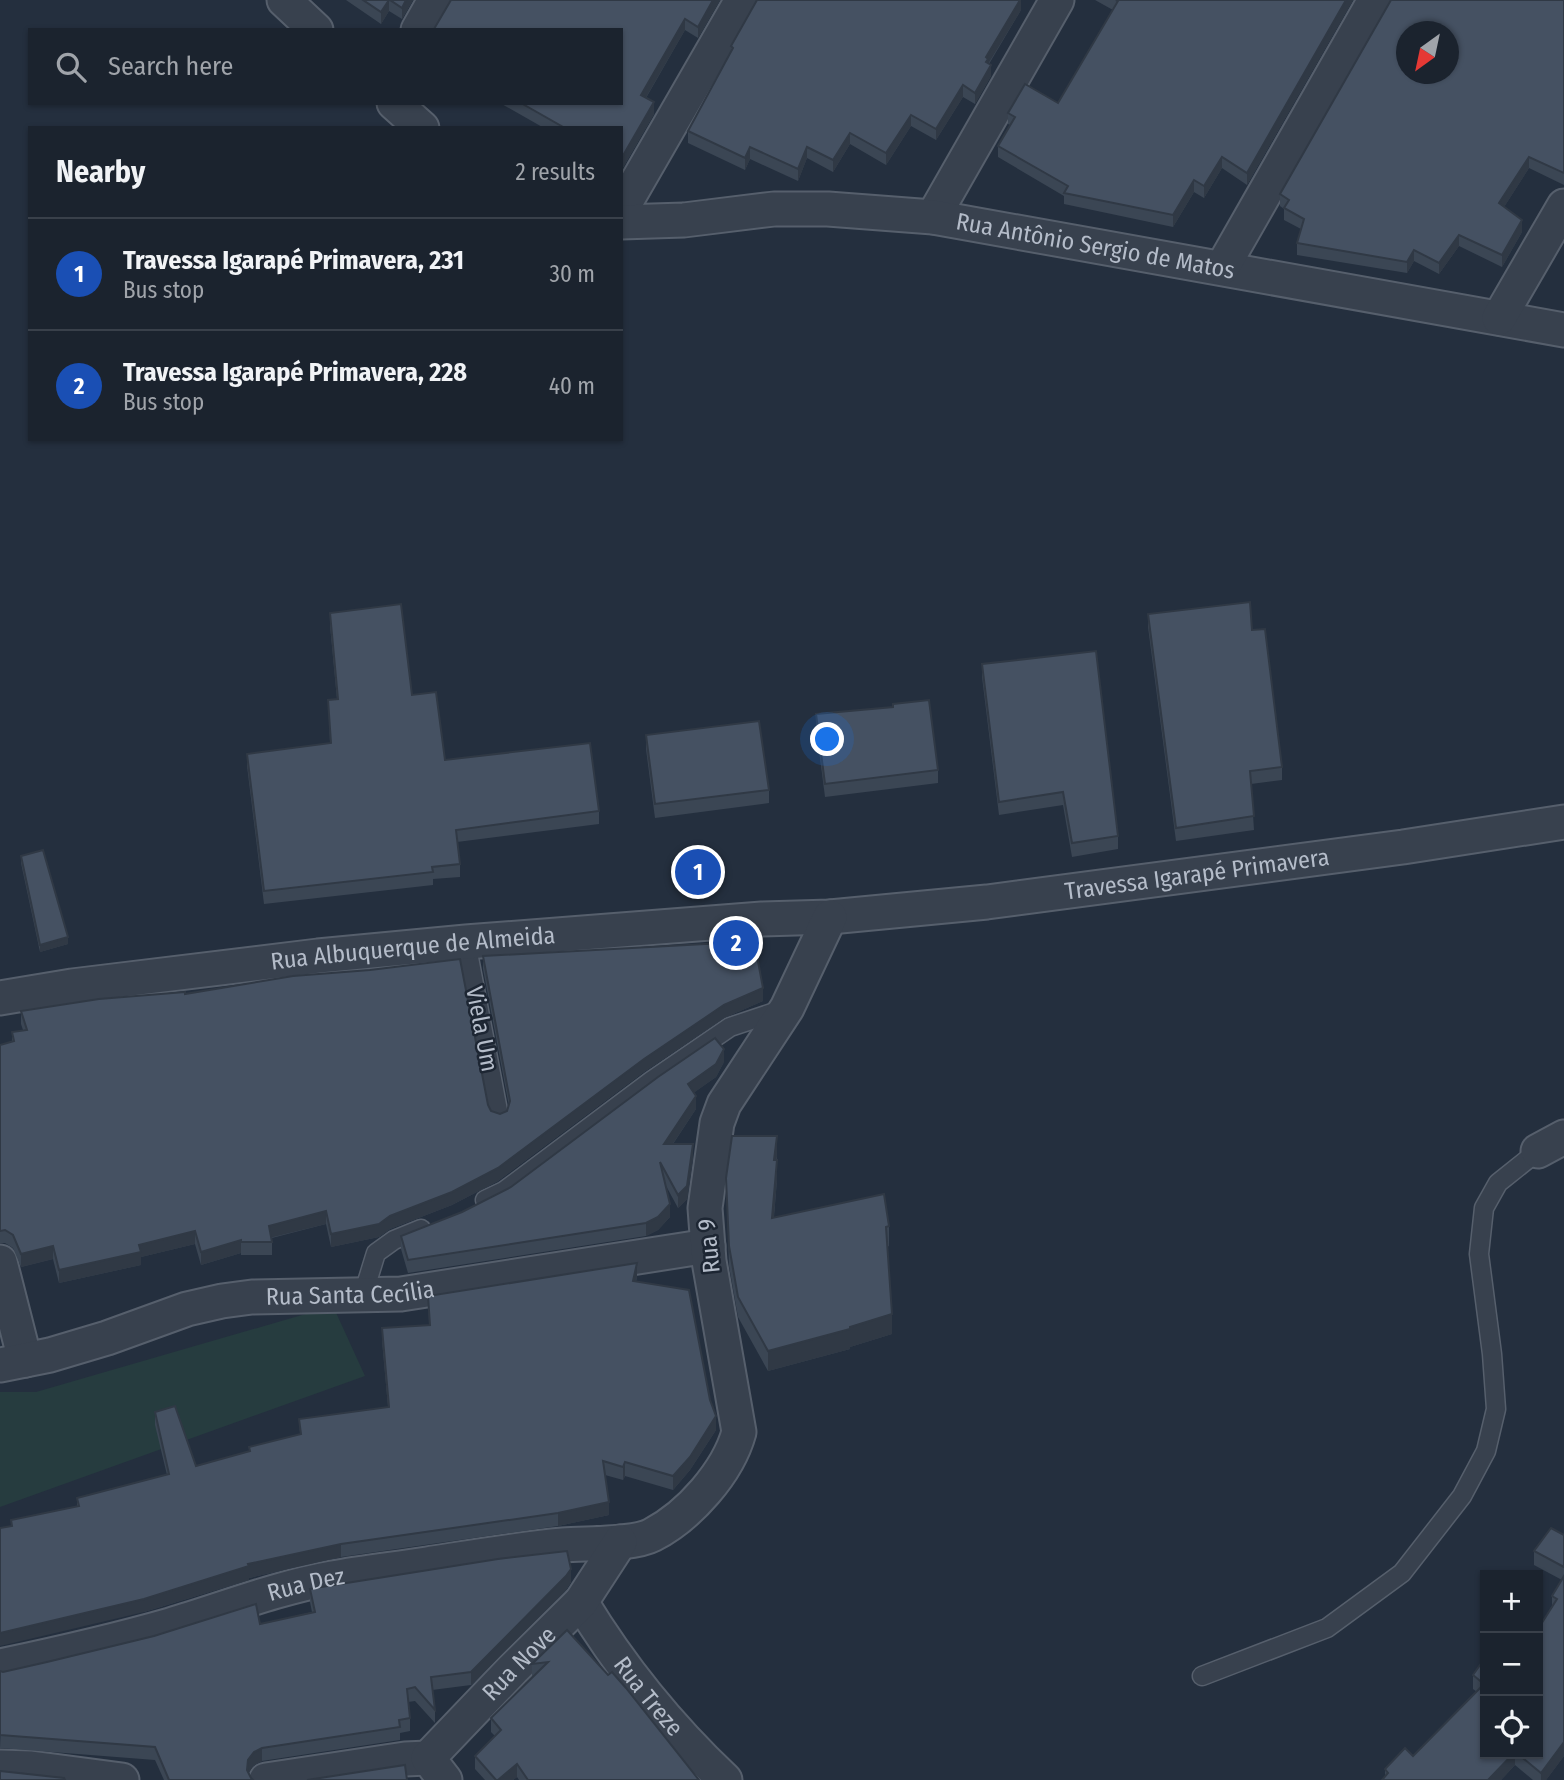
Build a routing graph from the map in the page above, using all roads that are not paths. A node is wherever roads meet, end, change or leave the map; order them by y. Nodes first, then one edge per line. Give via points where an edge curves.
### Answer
1 (284, 0) edge
2 (435, 0) edge
3 (742, 0) edge
4 (1057, 0) edge
5 (1375, 0) edge
6 (314, 28) edge
7 (419, 28) edge
8 (396, 105) edge
9 (420, 126) edge
10 (1564, 206) edge
11 (623, 207) edge
12 (933, 217) junction
13 (623, 222) edge
14 (1222, 268) junction
15 (1499, 318) junction
16 (1564, 330) edge
17 (1564, 822) edge
18 (830, 917) junction
19 (466, 942) junction
20 (0, 998) edge
21 (787, 1008) junction
22 (499, 1116) edge
23 (1551, 1144) edge
24 (468, 1209) edge
25 (432, 1225) edge
26 (708, 1246) junction
27 (0, 1262) edge
28 (363, 1296) junction
29 (13, 1363) edge
30 (620, 1542) junction
31 (581, 1602) junction
32 (0, 1666) edge
33 (1202, 1676) dead end
34 (0, 1767) edge
35 (437, 1769) edge
36 (122, 1780) edge
37 (266, 1780) edge
38 (725, 1780) edge

1 - 6 street
2 - 7 street
3 - 11 street
4 - 12 street
5 - 14 street
8 - 9 street
10 - 15 street
12 - 13 street, Rua Antônio Sergio de Matos via 774,209
12 - 14 street, Rua Antônio Sergio de Matos
14 - 15 street, Rua Antônio Sergio de Matos
15 - 16 street, Rua Antônio Sergio de Matos
17 - 18 street, Travessa Igarapé Primavera via 987,902
18 - 19 street, Rua Albuquerque de Almeida
18 - 21 street, Rua 9
19 - 20 street, Rua Albuquerque de Almeida
19 - 22 lane, Viela Um
21 - 24 lane via 730,1027 504,1191
21 - 26 street, Rua 9 via 724,1104 717,1123 705,1208
23 - 33 lane via 1498,1184 1484,1208 1479,1254 1496,1409 1486,1451 1462,1496 1402,1573 1328,1628
25 - 28 lane via 394,1240 376,1253
26 - 28 street, Rua Santa Cecília via 449,1288
26 - 30 street, Rua 9 via 739,1432 735,1447 718,1476 685,1511 651,1536
27 - 29 street
28 - 29 street, Rua Santa Cecília via 222,1301
30 - 31 street, Rua Nove
30 - 32 street, Rua Dez via 492,1553 332,1578
31 - 35 street, Rua Nove
31 - 38 street, Rua Treze via 645,1696
34 - 36 street
35 - 37 street via 405,1759

